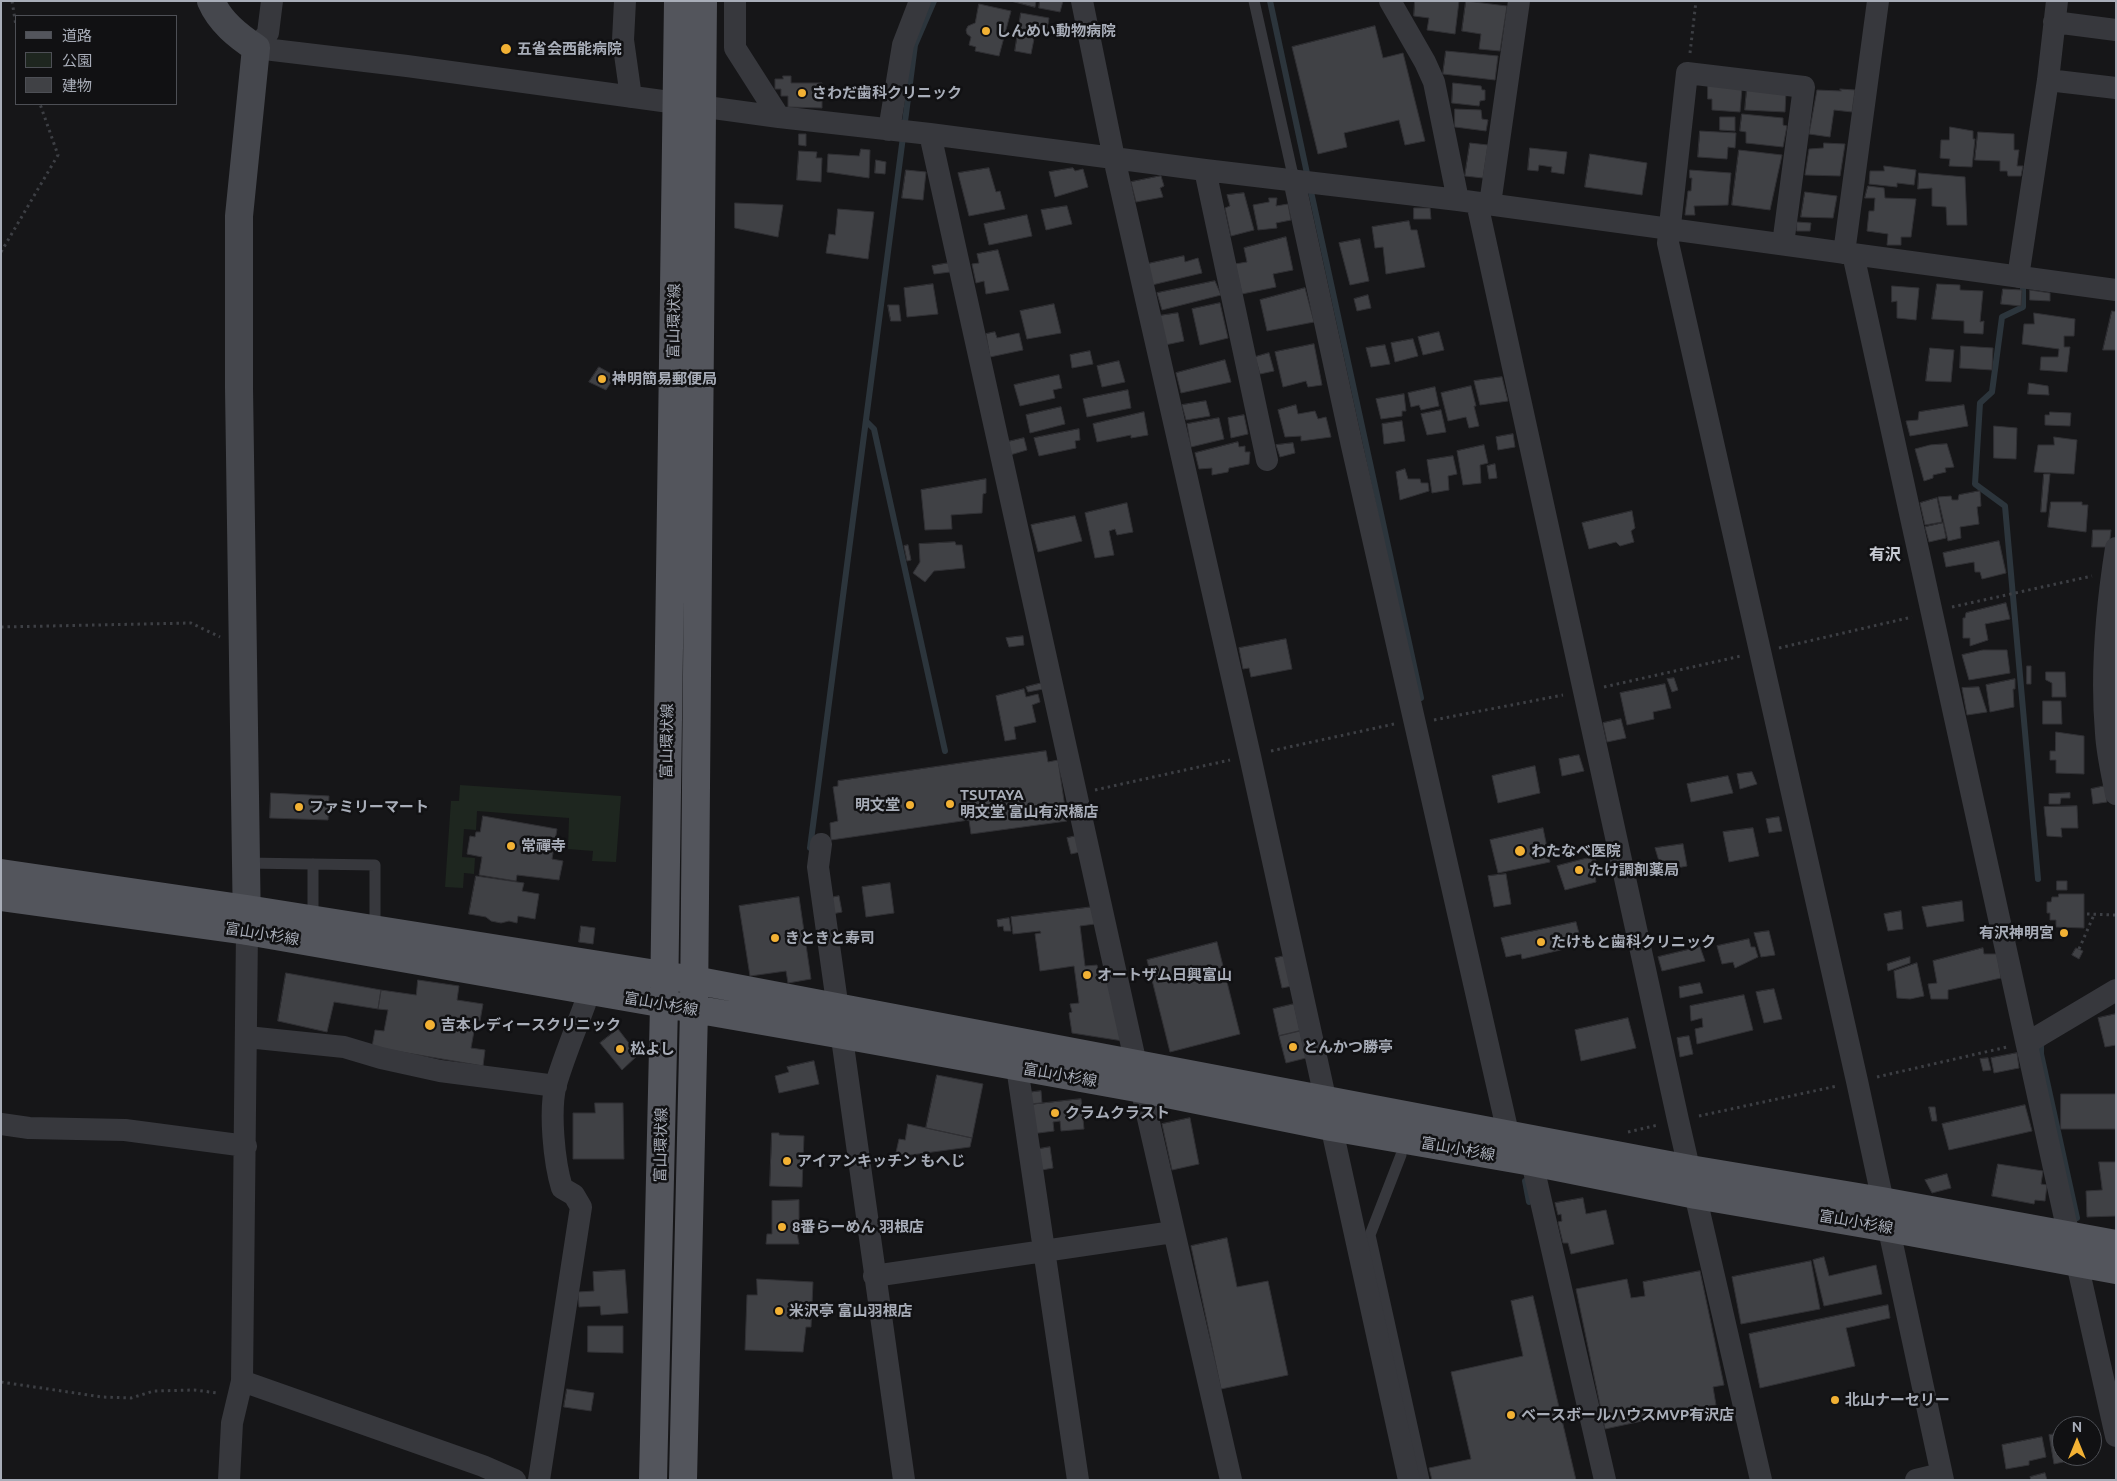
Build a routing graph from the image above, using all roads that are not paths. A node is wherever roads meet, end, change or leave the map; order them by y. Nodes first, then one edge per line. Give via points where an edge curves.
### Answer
1 (211, 1) edge
2 (272, 1) edge
3 (625, 1) edge
4 (678, 1) edge
5 (703, 1) edge
6 (735, 1) edge
7 (920, 1) edge
8 (1082, 1) edge
9 (1254, 1) edge
10 (1390, 1) edge
11 (1519, 1) edge
12 (1878, 1) edge
13 (2056, 12) edge
14 (2116, 30) edge
15 (256, 48) junction
16 (2048, 80) junction
17 (2116, 88) edge
18 (631, 97) junction
19 (689, 105) junction
20 (779, 117) junction
21 (889, 130) junction
22 (930, 134) junction
23 (1114, 158) junction
24 (1205, 170) junction
25 (1294, 180) junction
26 (1475, 202) junction
27 (1669, 228) junction
28 (1784, 244) junction
29 (1849, 253) junction
30 (2018, 277) junction
31 (2116, 290) edge
32 (1266, 460) dead end
33 (2116, 548) edge
34 (2116, 794) edge
35 (821, 844) dead end
36 (246, 863) junction
37 (313, 864) junction
38 (1, 873) edge
39 (1, 896) edge
40 (247, 920) junction
41 (313, 920) junction
42 (375, 930) junction
43 (663, 974) junction
44 (694, 980) junction
45 (588, 990) junction
46 (2116, 990) edge
47 (664, 1005) junction
48 (838, 1007) junction
49 (694, 1010) junction
50 (843, 1035) junction
51 (247, 1037) junction
52 (2027, 1043) junction
53 (1136, 1063) junction
54 (1017, 1067) junction
55 (556, 1086) junction
56 (1142, 1090) junction
57 (1326, 1100) junction
58 (1, 1124) edge
59 (1331, 1127) junction
60 (1508, 1133) junction
61 (246, 1146) junction
62 (1401, 1155) dead end
63 (1532, 1162) junction
64 (1690, 1169) junction
65 (1696, 1195) junction
66 (1882, 1200) junction
67 (1888, 1228) junction
68 (1173, 1232) junction
69 (2070, 1236) junction
70 (2116, 1244) edge
71 (1044, 1251) junction
72 (2077, 1263) junction
73 (2116, 1270) edge
74 (1371, 1271) junction
75 (874, 1276) junction
76 (239, 1388) junction
77 (2116, 1436) edge
78 (1942, 1477) edge
79 (229, 1480) edge
80 (515, 1480) edge
81 (539, 1480) edge
82 (653, 1480) edge
83 (683, 1480) edge
84 (904, 1480) edge
85 (1078, 1480) edge
86 (1231, 1480) edge
87 (1409, 1480) edge
88 (1424, 1480) edge
89 (1605, 1480) edge
90 (1761, 1480) edge
91 (1916, 1480) edge

1 - 15 street via 234,33
2 - 15 street via 268,33
3 - 18 street via 623,40
4 - 19 main road, 富山環状線
5 - 19 main road, 富山環状線
6 - 20 street via 735,48
7 - 21 street via 903,45
8 - 23 street
9 - 25 lane
10 - 26 street via 1434,82
11 - 26 street
12 - 29 street
13 - 14 street
13 - 16 street
15 - 18 street
15 - 36 street via 239,216
16 - 17 street
16 - 30 street
18 - 19 street
19 - 20 street
19 - 43 main road, 富山環状線
19 - 44 main road, 富山環状線
20 - 21 street
21 - 22 street
22 - 23 street
22 - 53 street
23 - 24 street
23 - 57 street
24 - 25 street
24 - 32 street
25 - 26 street
25 - 60 street
26 - 27 street
26 - 64 street
27 - 28 street
27 - 28 street via 1687,73 1804,87
27 - 66 street via 1672,262
28 - 29 street
29 - 30 street
29 - 52 street
30 - 31 street
33 - 34 street via 2109,600 2105,698 2106,732
35 - 48 street via 818,867
36 - 37 lane
36 - 40 street
37 - 41 lane
37 - 42 lane via 375,865
38 - 40 main road, 富山小杉線
39 - 40 main road, 富山小杉線
40 - 41 main road, 富山小杉線
40 - 45 main road, 富山小杉線
40 - 51 street
41 - 42 main road, 富山小杉線
42 - 43 main road, 富山小杉線
43 - 44 main road, 富山小杉線
43 - 47 main road, 富山環状線
44 - 48 main road, 富山小杉線
44 - 49 main road, 富山環状線
45 - 47 main road, 富山小杉線
45 - 55 street
46 - 52 street
47 - 49 main road, 富山小杉線
47 - 82 main road, 富山環状線
48 - 50 street
48 - 53 main road, 富山小杉線
49 - 50 main road, 富山小杉線
49 - 83 main road, 富山環状線
50 - 54 main road, 富山小杉線
50 - 75 street
51 - 55 street via 344,1047 440,1071
51 - 61 street
52 - 69 street
53 - 56 street
53 - 57 main road, 富山小杉線
54 - 56 main road, 富山小杉線
54 - 71 street
55 - 81 street via 553,1125 558,1176 562,1188 574,1195 580,1207
56 - 59 main road, 富山小杉線
56 - 68 street
57 - 59 street
57 - 60 main road, 富山小杉線
58 - 61 street via 29,1128 125,1130
59 - 63 main road, 富山小杉線
59 - 74 street
60 - 64 main road, 富山小杉線
61 - 76 street
62 - 74 lane via 1370,1235
63 - 65 main road, 富山小杉線
63 - 89 street
64 - 65 street
64 - 66 main road, 富山小杉線
65 - 67 main road, 富山小杉線
65 - 90 street
66 - 67 street
66 - 69 main road, 富山小杉線
67 - 72 main road, 富山小杉線
67 - 78 street
68 - 71 street
68 - 86 street
69 - 70 main road, 富山小杉線
69 - 72 street
71 - 75 street
71 - 85 street
72 - 73 main road, 富山小杉線
72 - 77 street
74 - 87 street
74 - 88 lane
75 - 84 street
76 - 79 street via 232,1423
76 - 80 street via 483,1466
78 - 91 street

